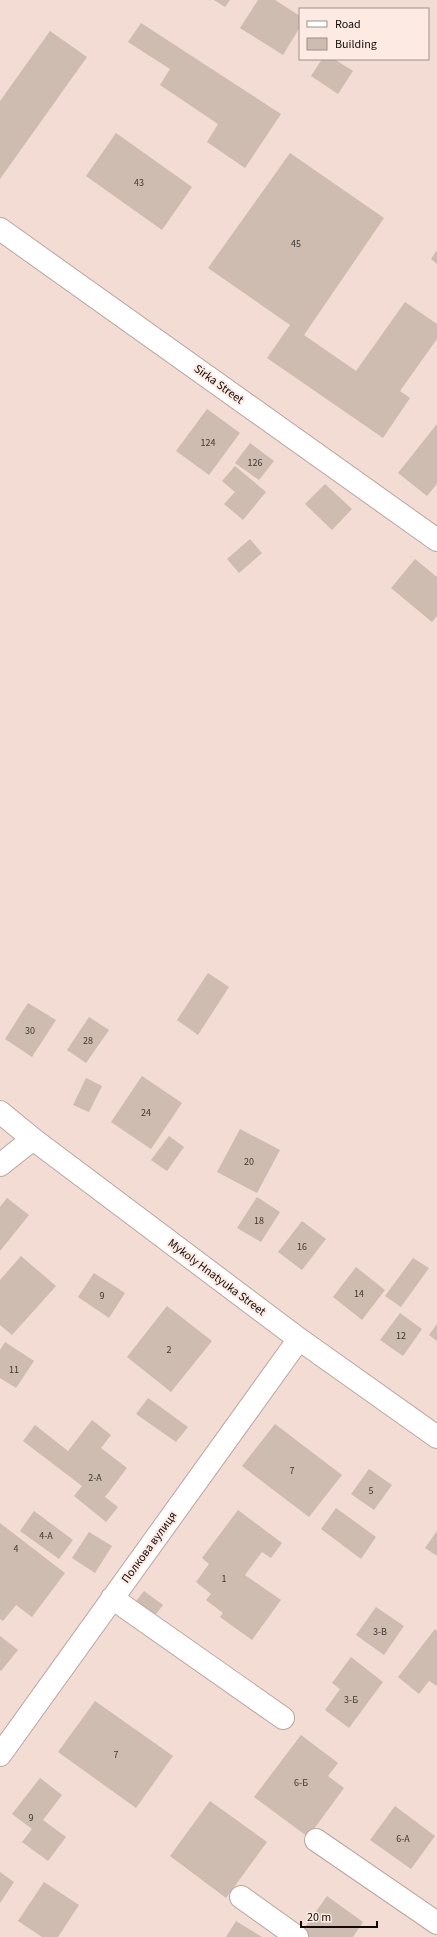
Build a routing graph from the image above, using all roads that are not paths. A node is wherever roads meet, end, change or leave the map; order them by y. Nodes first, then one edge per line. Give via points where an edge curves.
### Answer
1 (0, 229) edge
2 (437, 540) edge
3 (0, 1112) edge
4 (33, 1139) junction
5 (0, 1165) edge
6 (299, 1339) junction
7 (437, 1437) edge
8 (112, 1598) junction
9 (283, 1718) dead end
10 (0, 1755) edge
11 (316, 1840) dead end
12 (241, 1897) dead end
13 (437, 1923) edge
14 (297, 1937) edge

1 - 2 street, Sirka Street
3 - 4 street, Mykoly Hnatyuka Street
4 - 5 street
4 - 6 street, Mykoly Hnatyuka Street
6 - 7 street, Mykoly Hnatyuka Street
6 - 8 street, Полкова вулиця
8 - 9 street
8 - 10 street, Полкова вулиця
11 - 13 street
12 - 14 street

